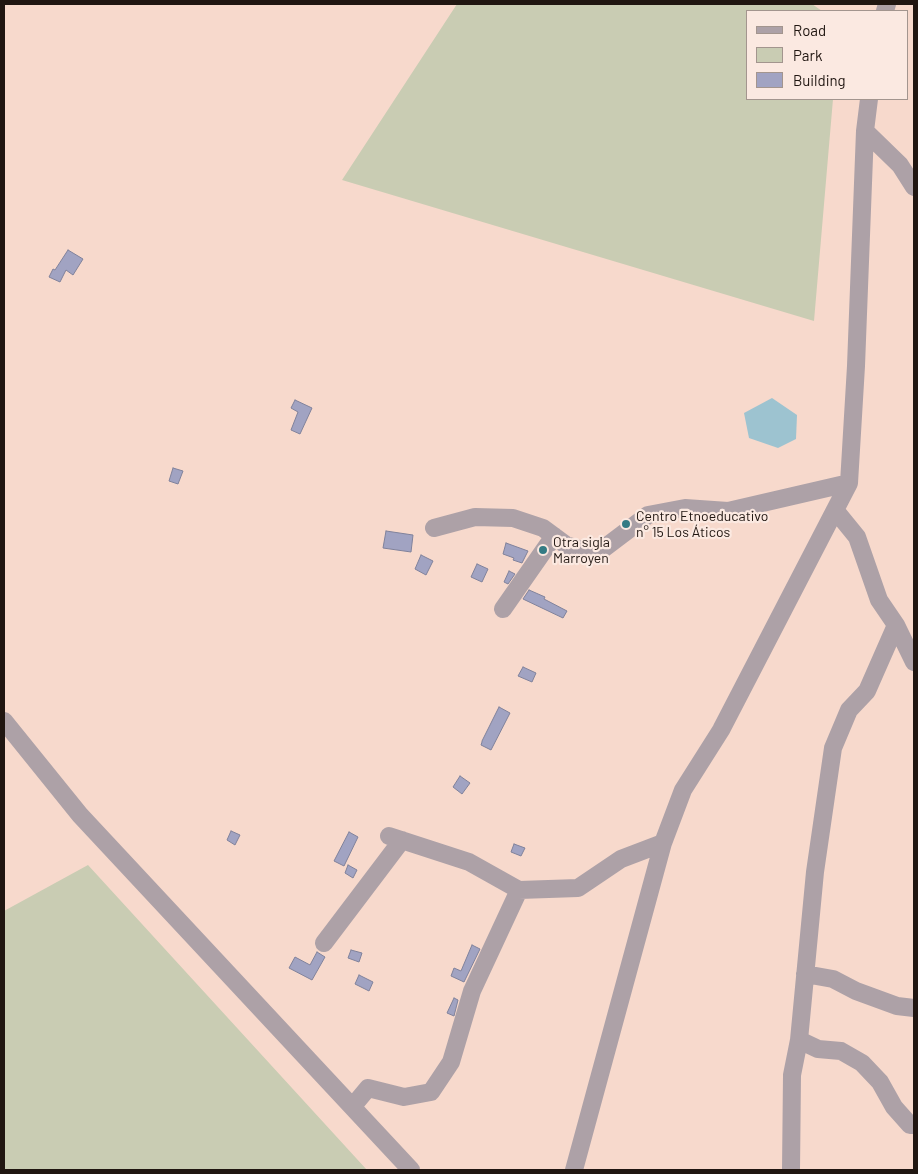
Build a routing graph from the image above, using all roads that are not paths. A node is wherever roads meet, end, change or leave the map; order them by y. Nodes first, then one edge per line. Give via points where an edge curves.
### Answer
1 (869, 100) edge
2 (865, 130) junction
3 (914, 186) edge
4 (848, 483) junction
5 (835, 510) junction
6 (434, 528) dead end
7 (554, 536) junction
8 (503, 608) dead end
9 (896, 625) junction
10 (913, 658) edge
11 (4, 722) edge
12 (663, 843) junction
13 (519, 890) junction
14 (324, 944) dead end
15 (805, 974) junction
16 (914, 1008) edge
17 (799, 1040) junction
18 (352, 1106) junction
19 (914, 1125) edge
20 (412, 1170) edge
21 (574, 1170) edge
22 (791, 1170) edge

1 - 2 street
2 - 3 street via 900,165
2 - 4 street
4 - 5 street
4 - 7 street via 728,511 685,508 648,515 603,549 589,552 566,545
5 - 9 street via 857,537 879,600
5 - 12 street via 721,730 683,790
6 - 7 street via 475,517 513,518 543,528
7 - 8 street
9 - 10 street
9 - 15 street via 867,691 849,710 833,748 815,872
11 - 18 street via 80,815
12 - 13 street via 622,859 578,888
12 - 21 street
13 - 14 street via 469,862 395,838
13 - 18 street via 472,991 451,1062 432,1092 404,1097 368,1088
15 - 16 street via 833,979 897,1006
15 - 17 street
17 - 19 street via 818,1048 841,1051 862,1063 880,1082 910,1126
17 - 22 street via 792,1075
18 - 20 street

